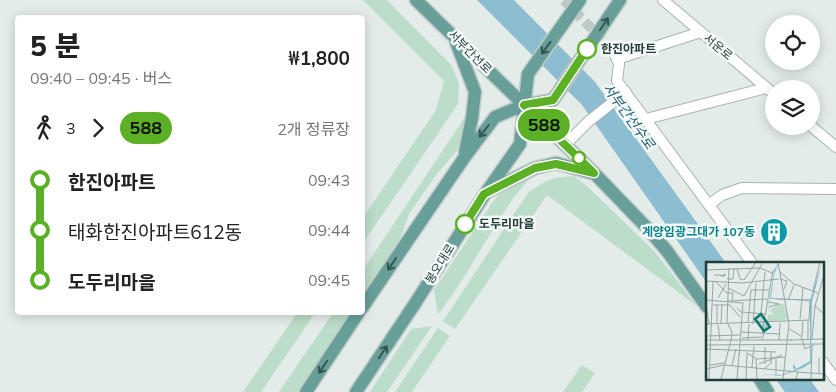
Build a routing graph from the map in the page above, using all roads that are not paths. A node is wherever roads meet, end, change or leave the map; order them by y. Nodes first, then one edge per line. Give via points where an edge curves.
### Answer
1 (416, 0) edge
2 (580, 0) edge
3 (620, 0) edge
4 (663, 0) edge
5 (701, 32) junction
6 (453, 35) junction
7 (765, 87) edge
8 (765, 92) edge
9 (623, 94) junction
10 (524, 105) junction
11 (646, 119) junction
12 (820, 134) edge
13 (565, 145) junction
14 (836, 147) edge
15 (464, 158) junction
16 (594, 173) junction
17 (836, 189) edge
18 (484, 194) junction
19 (710, 204) junction
20 (751, 262) edge
21 (365, 304) edge
22 (706, 305) edge
23 (357, 315) edge
24 (824, 364) edge
25 (760, 380) edge
26 (836, 380) edge
27 (306, 392) edge
28 (356, 392) edge
29 (768, 392) edge

1 - 6 main road, 서부간선로
2 -> 10 main road, 봉오대로 via 528,74
10 -> 3 main road via 553,100
4 - 5 street, 서운로
5 - 7 street, 서운로
5 - 9 street via 616,56 620,64 617,81
6 - 10 main road, 서부간선로
6 - 15 main road via 476,92
8 - 11 street
9 - 11 street
9 - 13 street
10 - 13 main road, 서부간선로
10 -> 15 main road via 495,117
10 - 18 main road, 봉오대로 via 520,144
11 - 19 street
12 - 14 street
13 - 16 main road, 서부간선로
15 -> 21 main road
16 - 18 main road via 556,164 535,168
16 - 22 main road, 서부간선로 via 667,251
17 - 19 street via 742,188 722,195
28 -> 18 main road, 봉오대로
19 - 20 street
23 -> 27 main road
24 - 26 street
25 - 29 main road

